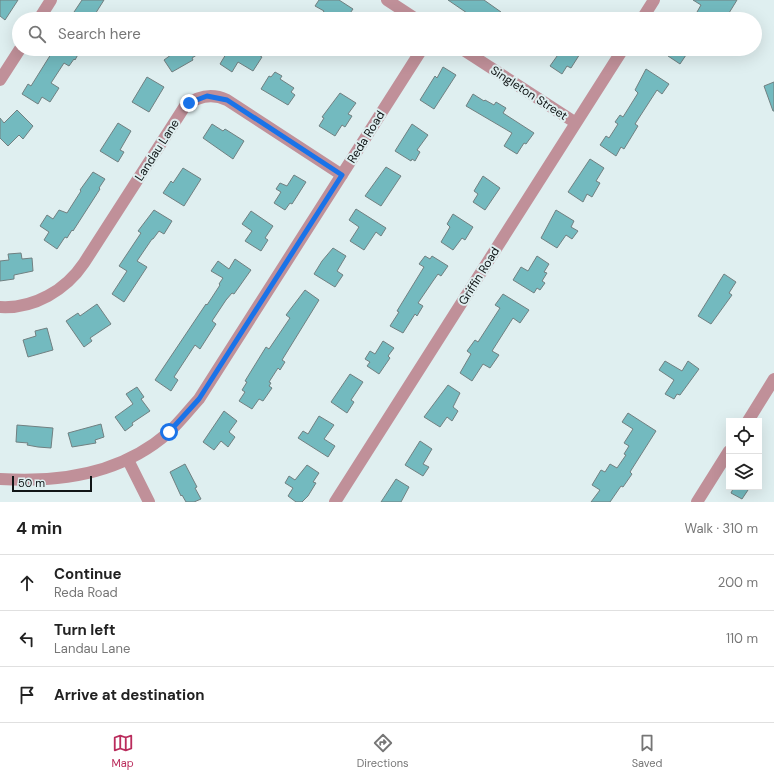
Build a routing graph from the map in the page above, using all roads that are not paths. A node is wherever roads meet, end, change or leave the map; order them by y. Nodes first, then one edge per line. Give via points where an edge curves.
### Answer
1 (51, 0) edge
2 (386, 0) edge
3 (654, 0) edge
4 (43, 12) edge
5 (405, 12) edge
6 (646, 12) edge
7 (15, 56) edge
8 (418, 56) edge
9 (473, 56) edge
10 (619, 56) edge
11 (0, 80) edge
12 (576, 123) junction
13 (342, 175) junction
14 (0, 307) edge
15 (774, 379) edge
16 (750, 418) edge
17 (727, 454) edge
18 (128, 460) junction
19 (0, 479) edge
20 (149, 502) edge
21 (335, 502) edge
22 (697, 502) edge

1 - 4 street
2 - 5 street
3 - 6 street
7 - 11 street
8 - 13 street, Reda Road
9 - 12 street, Singleton Street
10 - 12 street, Griffin Road
12 - 21 street, Griffin Road
13 - 14 street, Landau Lane via 227,100 207,96 193,100 185,106 72,278 62,288 40,300 17,307
13 - 18 street, Reda Road via 199,399 169,432
15 - 16 street
17 - 22 street
18 - 19 street, Reda Road via 100,471 61,479
18 - 20 street

